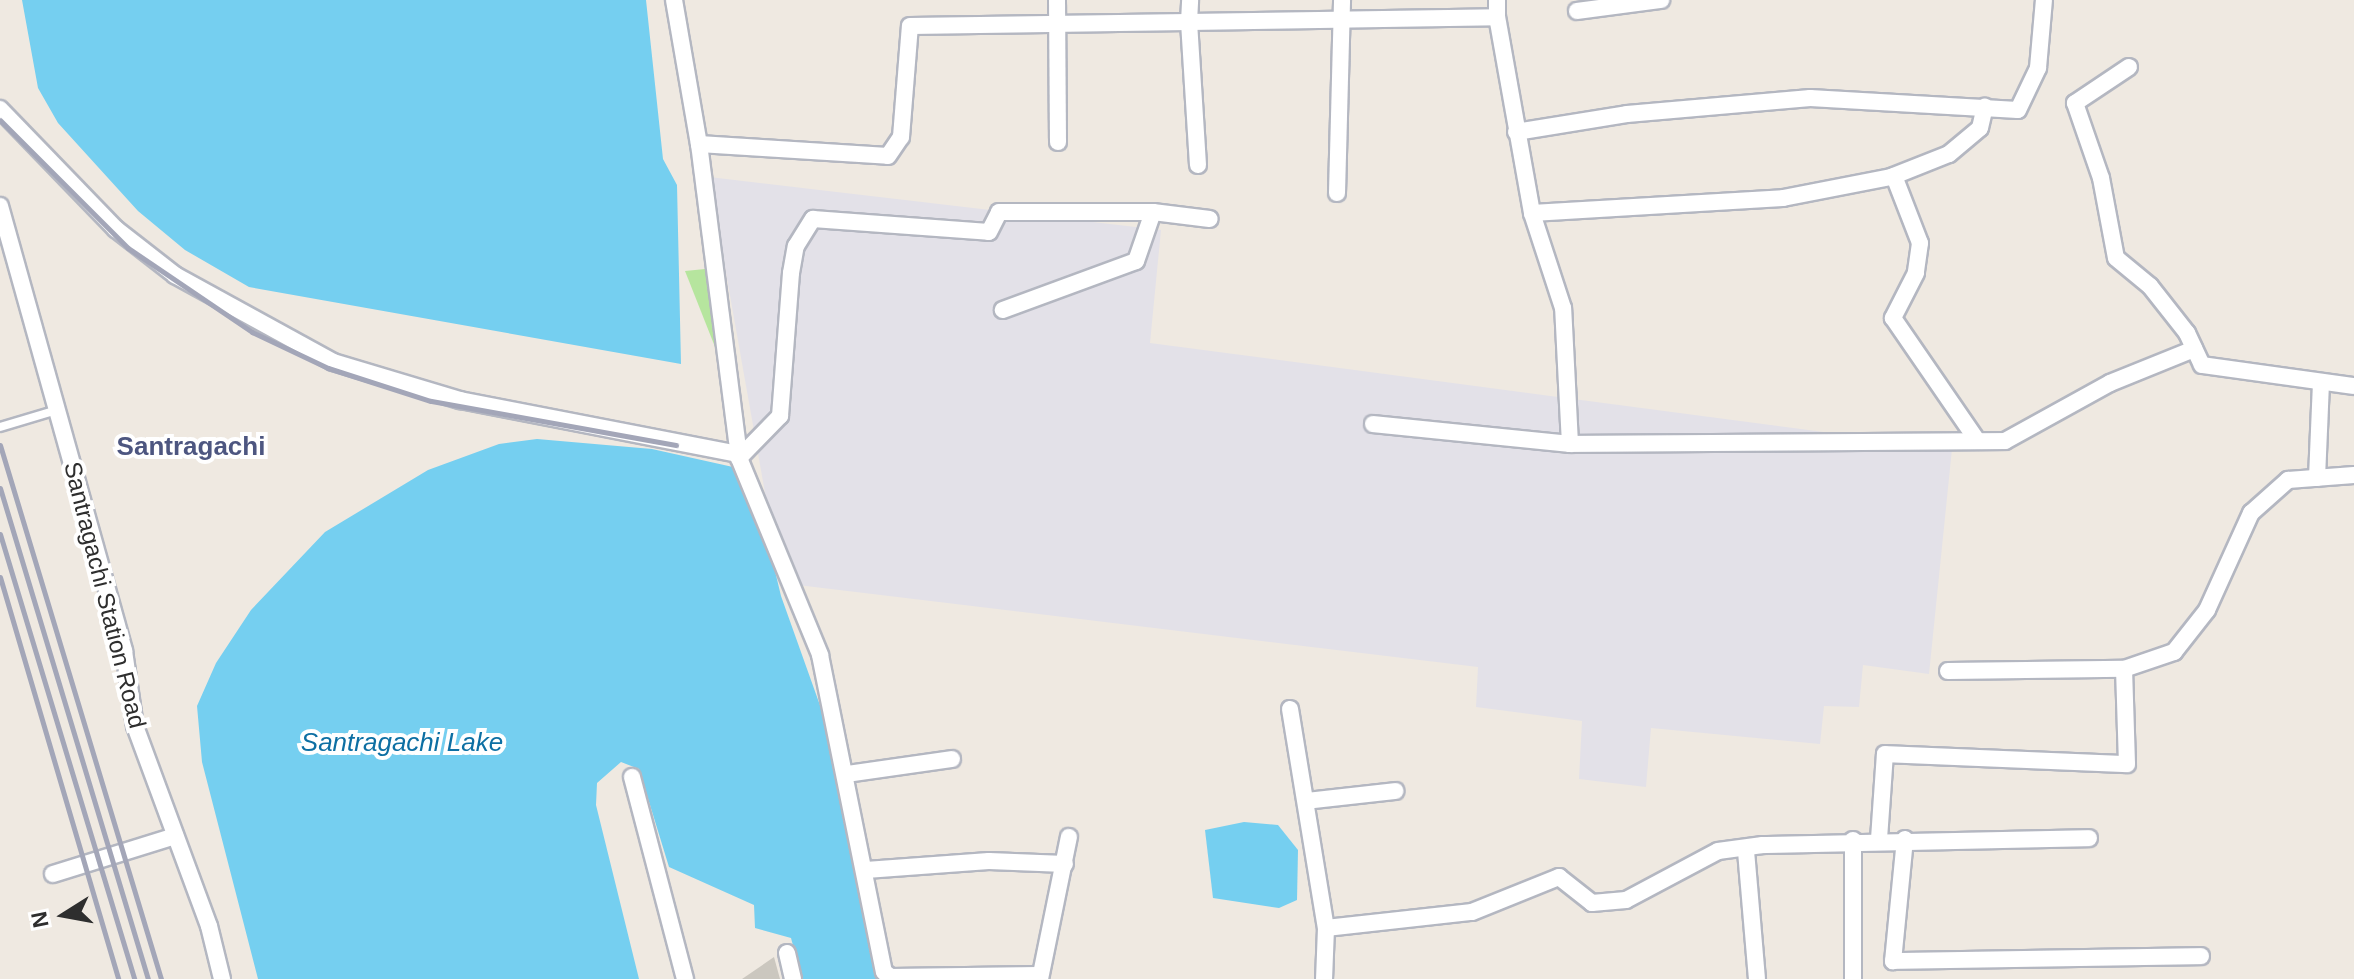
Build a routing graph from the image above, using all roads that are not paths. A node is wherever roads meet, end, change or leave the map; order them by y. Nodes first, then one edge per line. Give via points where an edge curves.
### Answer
1 (674, 0) edge
2 (1057, 0) edge
3 (1190, 0) edge
4 (1342, 0) edge
5 (1661, 0) edge
6 (2044, 0) edge
7 (1497, 8) edge
8 (1577, 11) dead end
9 (1189, 22) junction
10 (1342, 22) junction
11 (1056, 24) junction
12 (2129, 67) dead end
13 (1985, 107) junction
14 (0, 109) edge
15 (1516, 132) junction
16 (1058, 142) dead end
17 (699, 144) junction
18 (1198, 165) dead end
19 (1894, 176) junction
20 (1337, 193) dead end
21 (0, 206) edge
22 (1153, 212) junction
23 (1532, 213) junction
24 (1210, 219) dead end
25 (1003, 310) dead end
26 (2194, 349) junction
27 (2321, 382) junction
28 (2354, 386) edge
29 (58, 409) junction
30 (1373, 424) dead end
31 (0, 427) edge
32 (1977, 440) junction
33 (1570, 444) junction
34 (739, 456) junction
35 (2354, 475) edge
36 (2317, 478) junction
37 (2124, 669) junction
38 (1948, 671) dead end
39 (1290, 709) dead end
40 (952, 759) dead end
41 (847, 774) junction
42 (632, 777) dead end
43 (1395, 791) dead end
44 (1306, 801) junction
45 (175, 836) junction
46 (1069, 837) dead end
47 (2089, 838) dead end
48 (1879, 839) junction
49 (1905, 839) junction
50 (1853, 840) junction
51 (1746, 851) junction
52 (1065, 864) junction
53 (866, 870) junction
54 (53, 874) dead end
55 (1326, 928) junction
56 (787, 953) dead end
57 (2201, 956) dead end
58 (1040, 977) edge
59 (222, 979) edge
60 (685, 979) edge
61 (793, 979) edge
62 (1324, 979) edge
63 (1757, 979) edge
64 (1853, 979) edge

1 - 17 street
2 - 11 street
3 - 9 street
4 - 10 street
5 - 8 street
6 - 13 street via 2038,68 2018,110
7 - 10 street
7 - 15 street
9 - 10 street
9 - 11 street
9 - 18 street
10 - 20 street
11 - 16 street
11 - 17 street via 910,26 901,137 888,156
12 - 26 street via 2075,103 2101,178 2116,258 2150,286
13 - 15 street via 1810,98 1627,114
13 - 19 street via 1980,128 1949,154
14 - 34 street via 116,229 175,275 333,362 460,400
15 - 23 street
17 - 34 street
19 - 23 street via 1783,198
19 - 32 street via 1920,243 1916,273 1893,318
21 - 29 street, Santragachi Station Road
22 - 24 street
22 - 25 street via 1136,261
22 - 34 street via 999,212 989,232 813,219 796,246 791,273 780,416
23 - 33 street via 1563,308
26 - 27 street via 2202,365
26 - 32 street via 2110,383 2005,441
27 - 28 street
27 - 36 street
29 - 31 lane
29 - 45 street, Santragachi Station Road via 124,651 135,726
30 - 33 street
32 - 33 street
34 - 41 street via 820,655
35 - 36 street
36 - 37 street via 2288,480 2251,513 2207,610 2174,652
37 - 38 street
37 - 48 street via 2127,764 1885,754
39 - 44 street
40 - 41 street
41 - 53 street
42 - 60 street
43 - 44 street
44 - 55 street
45 - 54 street
45 - 59 street, Santragachi Station Road
46 - 52 street
47 - 49 street
48 - 49 street
48 - 50 street
49 - 57 street via 1893,961
50 - 51 street
50 - 64 street
51 - 55 street via 1718,851 1626,900 1592,903 1559,877 1472,912
51 - 63 street
52 - 53 street via 989,861
52 - 58 street
53 - 58 street via 884,972 891,977
55 - 62 street
56 - 61 street

